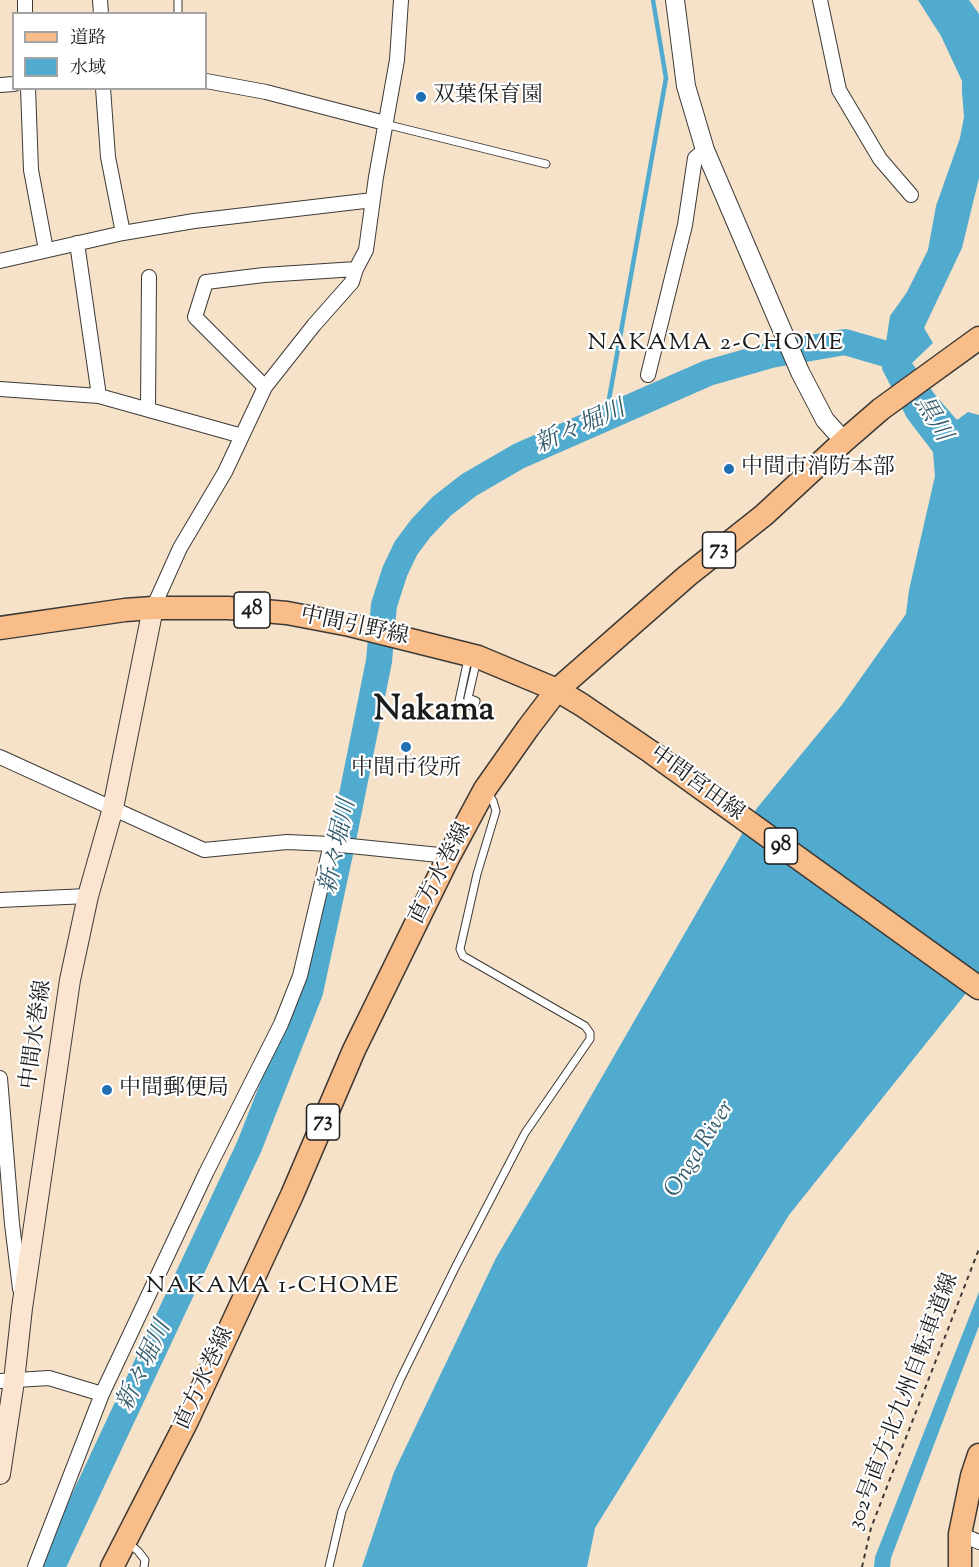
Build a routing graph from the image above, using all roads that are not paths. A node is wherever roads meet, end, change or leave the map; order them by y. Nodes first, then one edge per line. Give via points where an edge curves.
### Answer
1 (401, 0) edge
2 (675, 0) edge
3 (820, 0) edge
4 (207, 81) edge
5 (28, 90) edge
6 (103, 90) edge
7 (385, 123) junction
8 (705, 150) junction
9 (546, 164) dead end
10 (911, 195) dead end
11 (373, 200) junction
12 (123, 233) junction
13 (77, 243) junction
14 (46, 250) junction
15 (0, 261) edge
16 (356, 269) junction
17 (149, 277) dead end
18 (978, 336) edge
19 (648, 375) dead end
20 (265, 387) junction
21 (0, 389) edge
22 (99, 396) junction
23 (148, 409) junction
24 (242, 436) junction
25 (844, 441) junction
26 (153, 608) junction
27 (0, 628) edge
28 (474, 656) junction
29 (557, 690) junction
30 (0, 757) edge
31 (485, 789) junction
32 (113, 808) junction
33 (331, 844) junction
34 (449, 855) junction
35 (88, 896) junction
36 (0, 900) edge
37 (979, 988) edge
38 (0, 1078) edge
39 (22, 1308) junction
40 (7, 1381) edge
41 (102, 1394) junction
42 (979, 1455) edge
43 (0, 1474) edge
44 (969, 1538) edge
45 (124, 1541) junction
46 (35, 1567) edge
47 (112, 1567) edge
48 (144, 1567) edge
49 (329, 1567) edge
50 (960, 1567) edge

1 - 7 street via 397,60
2 - 8 street via 686,86
3 - 10 street via 839,90 880,159
4 - 7 street via 267,92
5 - 14 street via 31,170
6 - 12 street via 108,157
7 - 9 lane
7 - 11 street
8 - 19 street via 695,158 685,225
8 - 25 street via 800,372 825,420
11 - 12 street
11 - 16 street via 366,250
12 - 13 street
13 - 14 street
13 - 22 street
14 - 15 street
16 - 20 street via 352,282
16 - 20 street via 206,282 195,316
17 - 23 street
18 - 25 main road, 直方水巻線 / 73
20 - 24 street
21 - 22 street
22 - 23 street
23 - 24 street
24 - 26 street via 180,548
25 - 29 main road, 直方水巻線 / 73 via 764,515 687,576
26 - 27 main road, 中間引野線 / 48
26 - 28 main road, 中間引野線 / 48 via 287,613
26 - 32 main road, 中間水巻線
28 - 28 lane via 468,698 476,701 474,707 459,701
28 - 29 main road, 中間引野線 / 48
29 - 31 main road, 直方水巻線 / 73
29 - 37 main road, 中間宮田線 / 98 via 661,759
30 - 32 street
31 - 34 main road, 直方水巻線 / 73
31 - 49 lane via 496,811 460,949 463,956 585,1026 590,1039 525,1133 400,1380 342,1511
32 - 33 street via 204,850 287,842
32 - 35 main road, 中間水巻線
33 - 34 street
33 - 41 street via 300,976 281,1024
34 - 45 main road, 直方水巻線 / 73 via 354,1050 186,1423
35 - 36 street
35 - 39 main road, 中間水巻線 via 70,980
38 - 39 street
39 - 40 main road, 中間水巻線
40 - 41 street via 49,1378
40 - 43 main road, 中間水巻線
41 - 46 street
42 - 44 main road via 972,1476
44 - 50 main road
45 - 47 main road, 直方水巻線 / 73
45 - 48 lane via 145,1560

